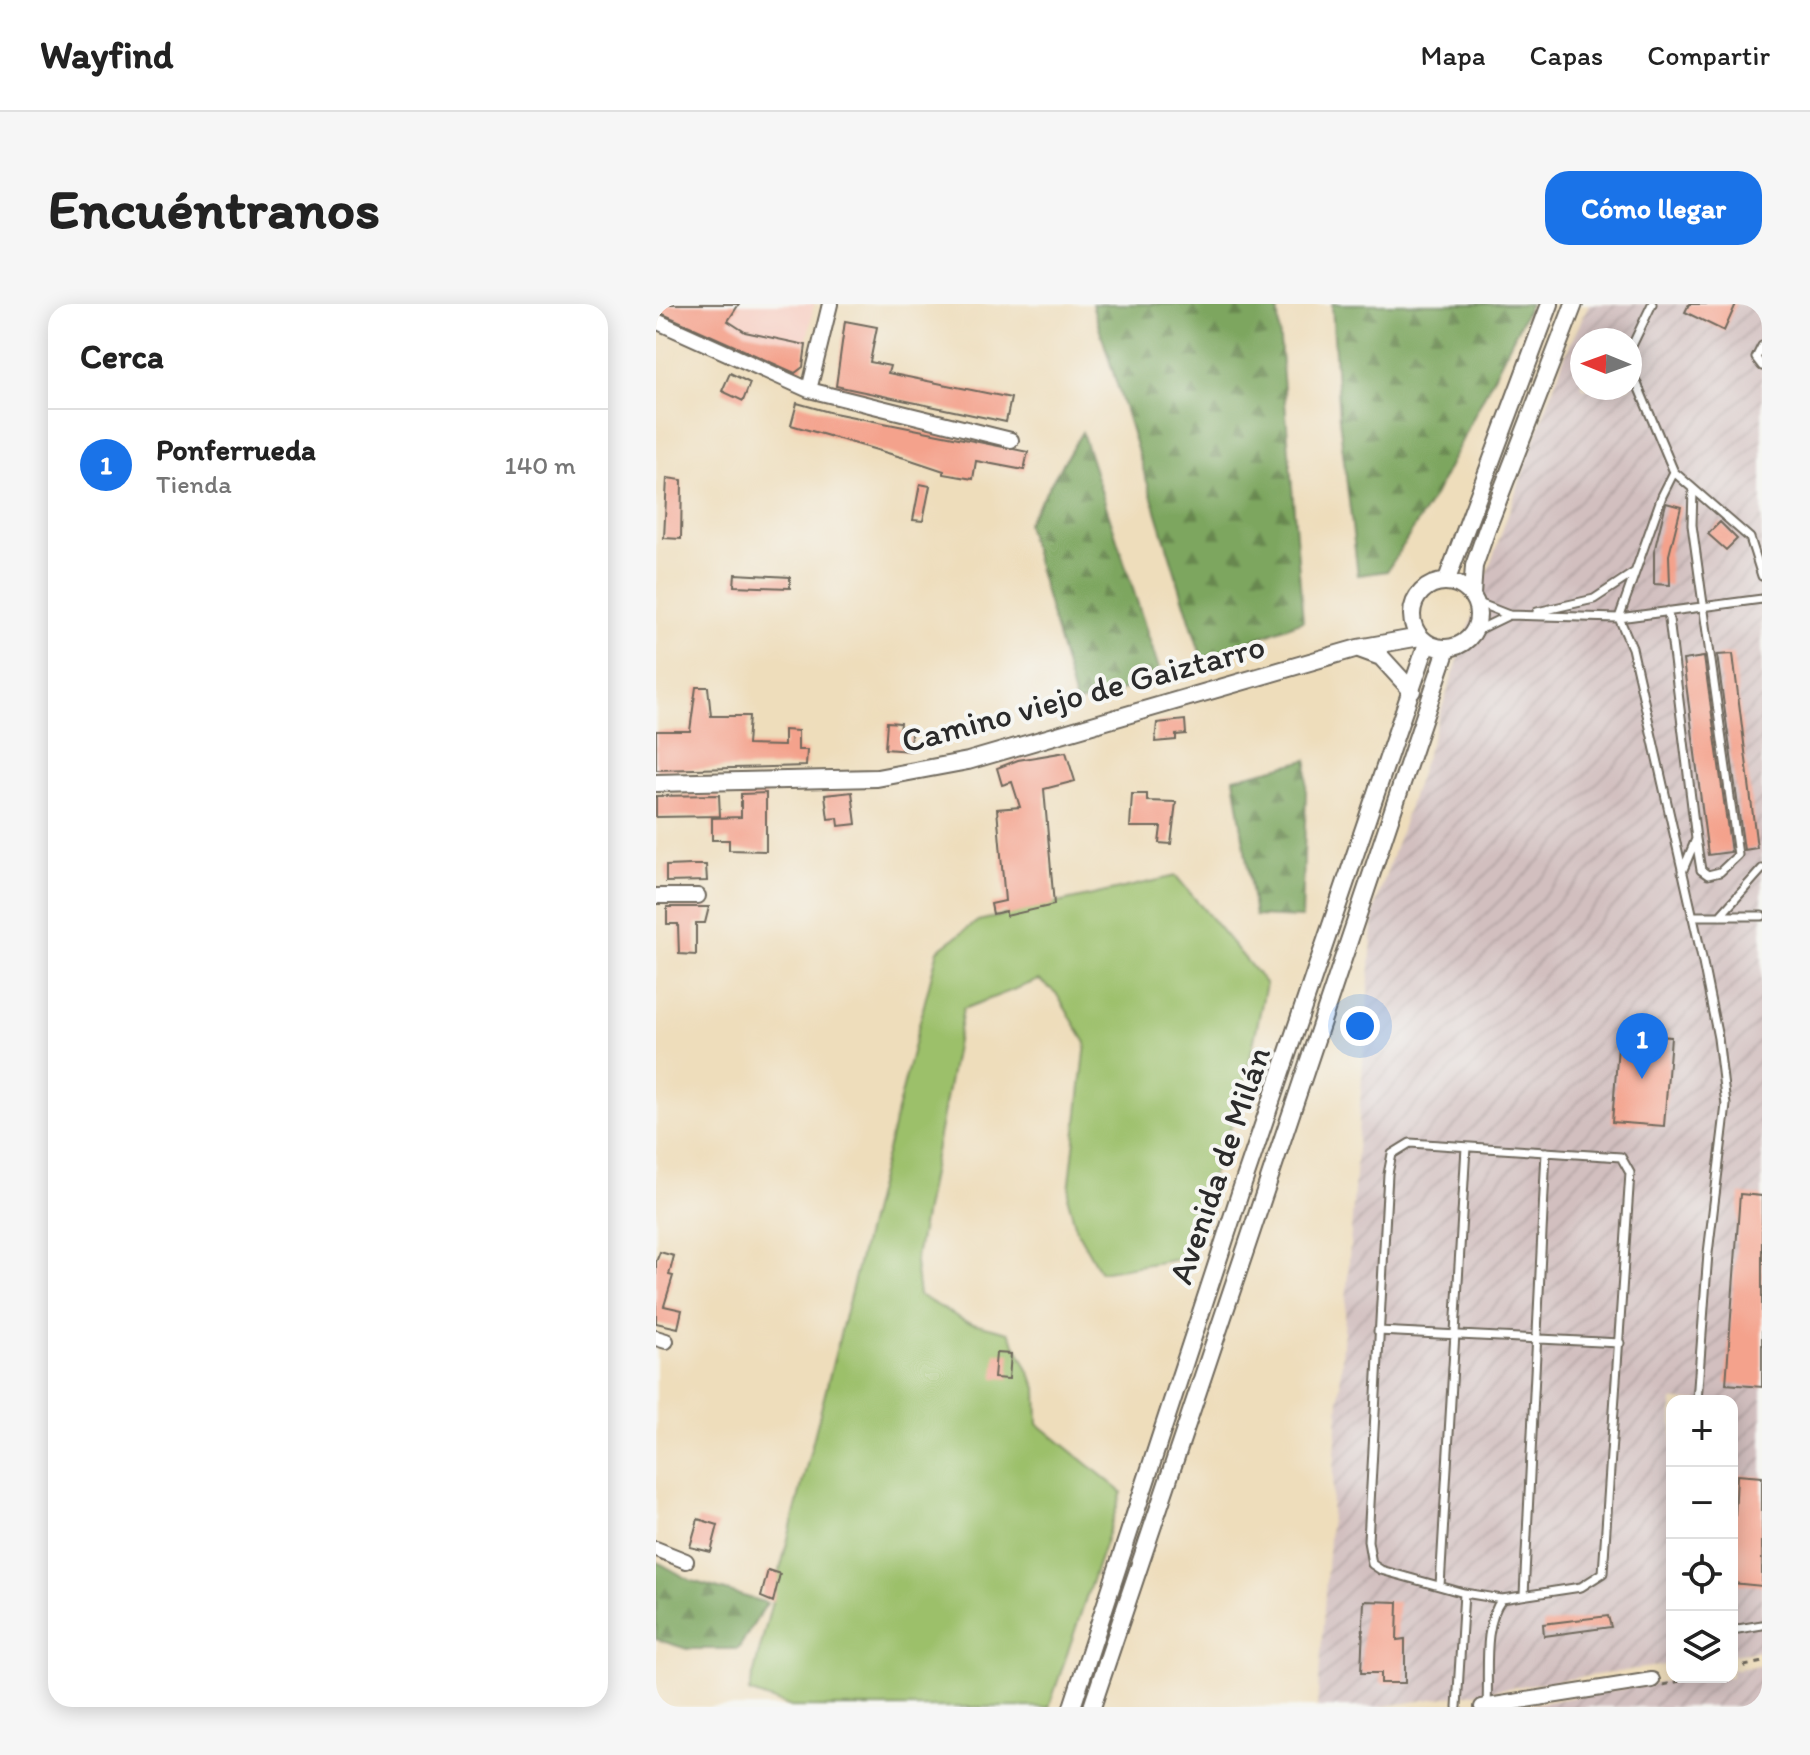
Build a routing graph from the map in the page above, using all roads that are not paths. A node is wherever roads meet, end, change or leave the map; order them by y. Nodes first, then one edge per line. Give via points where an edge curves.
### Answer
1 (830, 304) edge
2 (1550, 304) edge
3 (1574, 304) edge
4 (1652, 304) edge
5 (656, 321) edge
6 (1641, 328) edge
7 (1762, 346) edge
8 (1762, 366) edge
9 (809, 390) junction
10 (1642, 396) edge
11 (1011, 440) dead end
12 (1674, 472) junction
13 (1693, 489) junction
14 (1635, 572) junction
15 (1762, 576) edge
16 (1446, 582) junction
17 (1474, 598) junction
18 (1762, 599) edge
19 (1702, 607) junction
20 (1668, 611) junction
21 (1509, 615) junction
22 (1519, 615) junction
23 (1412, 618) junction
24 (1619, 618) junction
25 (1474, 632) junction
26 (1423, 640) junction
27 (1378, 643) junction
28 (1358, 648) junction
29 (1447, 649) junction
30 (1412, 691) junction
31 (656, 783) edge
32 (1696, 839) junction
33 (1762, 869) edge
34 (1682, 872) junction
35 (656, 896) edge
36 (698, 896) dead end
37 (1692, 916) junction
38 (1720, 916) junction
39 (1762, 916) edge
40 (1466, 1147) junction
41 (1546, 1152) junction
42 (1378, 1331) junction
43 (1455, 1335) junction
44 (1538, 1340) junction
45 (1620, 1343) junction
46 (1697, 1395) edge
47 (656, 1549) edge
48 (686, 1561) dead end
49 (1440, 1586) junction
50 (1464, 1593) junction
51 (1524, 1595) junction
52 (1502, 1599) junction
53 (1762, 1625) edge
54 (1738, 1629) edge
55 (1652, 1680) road end
56 (1072, 1707) edge
57 (1094, 1707) edge
58 (1457, 1707) edge
59 (1484, 1707) edge

1 - 9 street
2 - 16 street
3 - 17 street via 1474,566
4 - 6 lane
5 - 9 street
7 - 8 lane via 1756,358
9 - 11 street
10 - 12 lane
12 - 13 lane
12 - 14 lane
13 - 15 lane via 1750,538
13 - 19 lane
14 - 22 lane via 1594,599
14 - 24 lane
16 - 17 street via 1463,586
16 - 23 street via 1426,588
17 - 21 lane
17 - 25 street via 1479,616
18 - 19 lane
19 - 20 lane
19 - 32 lane via 1738,855 1720,872 1708,875 1701,870
20 - 24 lane
20 - 32 lane
21 - 22 lane
21 - 25 lane
22 - 24 lane
23 - 26 street
23 - 27 street, Camino viejo de Gaiztarro
24 - 34 lane via 1632,648
25 - 29 street
26 - 27 street, Camino viejo de Gaiztarro
26 - 29 street
26 - 30 street, Avenida de Milán
27 - 28 street, Camino viejo de Gaiztarro
28 - 30 street via 1381,657
28 - 31 street, Camino viejo de Gaiztarro via 968,761 877,778
29 - 57 street, Avenida de Milán
30 - 56 street, Avenida de Milán
32 - 34 lane
33 - 38 lane
34 - 37 lane
35 - 36 street
37 - 38 lane
37 - 46 lane via 1726,1105
38 - 39 lane
40 - 41 lane
40 - 42 lane via 1410,1143 1392,1154
40 - 43 lane
41 - 44 lane
41 - 45 lane via 1621,1157 1630,1173
42 - 43 lane
42 - 49 lane via 1369,1552 1372,1564 1381,1570
43 - 44 lane
43 - 49 lane
44 - 45 lane
44 - 51 lane
45 - 51 lane via 1603,1573 1581,1587
47 - 48 street
49 - 50 lane
50 - 52 lane
50 - 58 lane
51 - 52 lane
52 - 59 lane via 1491,1626
53 - 54 lane
55 - 59 street

